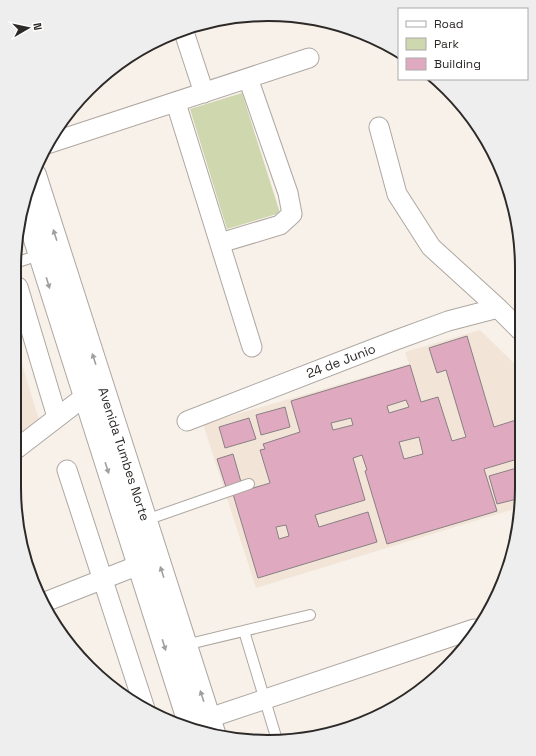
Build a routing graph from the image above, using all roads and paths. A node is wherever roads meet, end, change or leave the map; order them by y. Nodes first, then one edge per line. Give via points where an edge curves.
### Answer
1 (185, 36) edge
2 (309, 58) dead end
3 (248, 78) junction
4 (204, 93) junction
5 (176, 103) junction
6 (379, 127) dead end
7 (56, 141) edge
8 (37, 182) edge
9 (27, 215) edge
10 (220, 243) junction
11 (39, 255) junction
12 (21, 261) edge
13 (21, 297) edge
14 (498, 308) junction
15 (515, 325) edge
16 (252, 347) dead end
17 (92, 400) junction
18 (57, 417) junction
19 (187, 421) dead end
20 (21, 445) edge
21 (66, 470) dead end
22 (249, 484) dead end
23 (136, 523) junction
24 (139, 565) junction
25 (103, 578) junction
26 (48, 601) edge
27 (310, 615) dead end
28 (166, 616) junction
29 (244, 631) junction
30 (469, 631) edge
31 (185, 645) junction
32 (141, 700) edge
33 (265, 700) junction
34 (204, 726) edge
35 (275, 735) edge

1 - 4 street
2 - 3 street
3 - 4 street
3 - 10 street via 288,193 292,214 280,225
4 - 5 street
5 - 7 street
5 - 10 street
6 - 14 street via 397,194 431,248
17 -> 8 highway, Avenida Tumbes Norte
9 - 11 highway, Avenida Tumbes Norte
10 - 16 street
11 - 12 lane
11 -> 17 highway, Avenida Tumbes Norte
13 - 18 street
14 - 15 street
14 - 19 street, 24 de Junio via 448,321
17 - 18 street
17 - 23 highway, Avenida Tumbes Norte via 104,427
18 - 20 street
21 - 25 street
22 - 23 lane
23 - 24 highway, Avenida Tumbes Norte
28 -> 23 highway, Avenida Tumbes Norte
24 - 25 street
24 - 28 highway, Avenida Tumbes Norte
25 - 26 street
25 - 32 street
27 - 29 lane
28 - 31 highway, Avenida Tumbes Norte
28 -> 34 highway, Avenida Tumbes Norte
29 - 31 lane
29 - 33 lane
30 - 33 street
34 -> 31 highway, Avenida Tumbes Norte
33 - 34 street
33 - 35 lane

